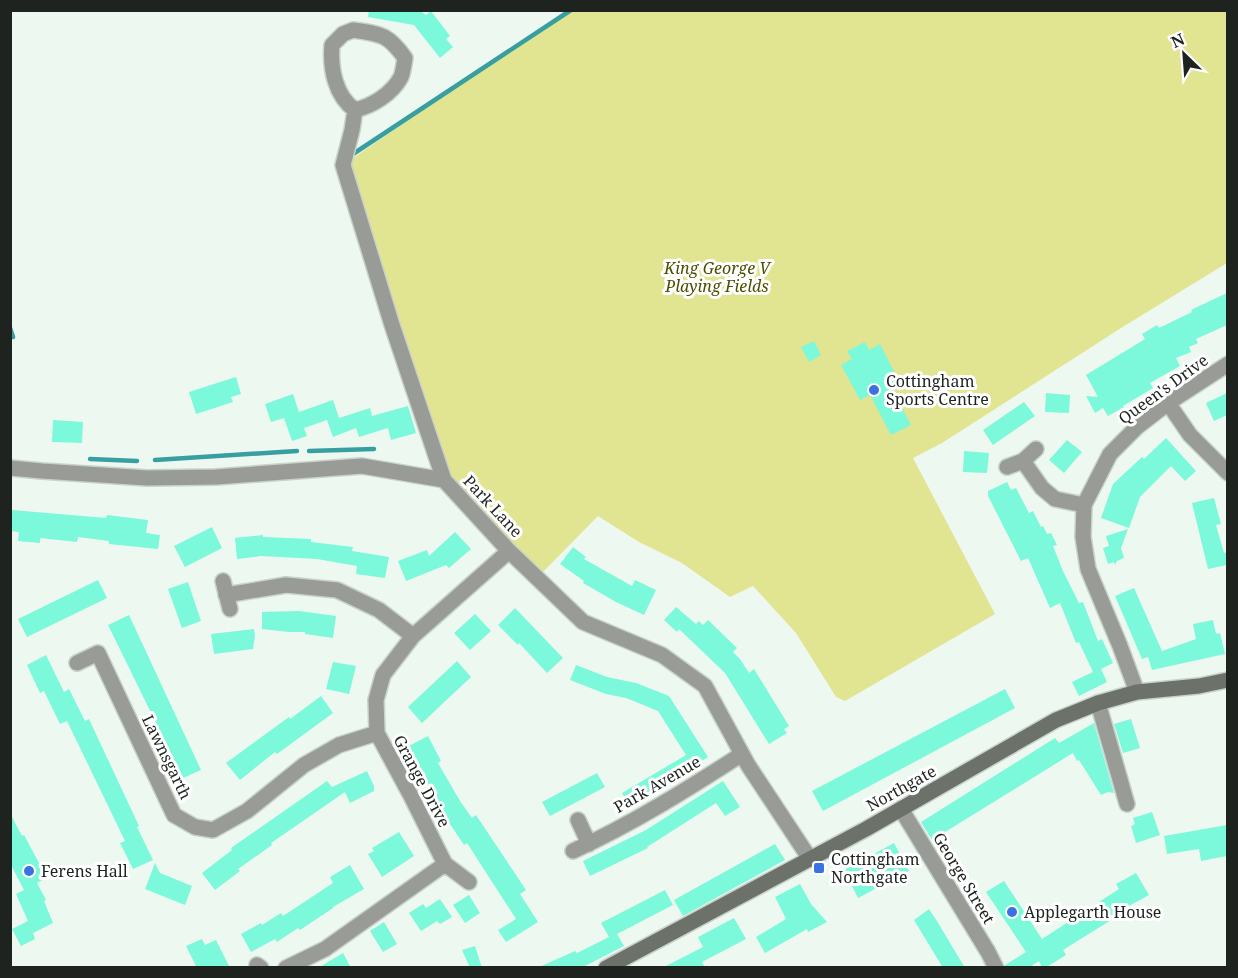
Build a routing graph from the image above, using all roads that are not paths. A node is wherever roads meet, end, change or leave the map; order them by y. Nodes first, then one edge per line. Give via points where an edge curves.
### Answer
1 (355, 110) junction
2 (1227, 364) edge
3 (1168, 403) junction
4 (1036, 449) dead end
5 (1023, 461) junction
6 (1007, 467) dead end
7 (10, 468) edge
8 (1227, 473) edge
9 (444, 480) junction
10 (1084, 505) junction
11 (509, 550) junction
12 (226, 595) dead end
13 (413, 636) junction
14 (76, 663) dead end
15 (1227, 680) edge
16 (1137, 692) junction
17 (1098, 703) junction
18 (377, 734) junction
19 (742, 754) junction
20 (1127, 804) dead end
21 (901, 809) junction
22 (578, 820) dead end
23 (589, 844) junction
24 (573, 851) dead end
25 (810, 859) junction
26 (445, 864) junction
27 (468, 882) dead end
28 (286, 968) edge
29 (606, 968) edge
30 (996, 968) edge

1 - 1 street via 346,104 336,83 332,45 353,30 382,34 395,43 405,58 401,76 387,94
1 - 9 street via 343,165
2 - 3 street, Queen's Drive
3 - 8 street via 1190,435
3 - 10 street, Queen's Drive via 1110,454
4 - 5 street
5 - 6 street
5 - 10 street via 1055,499
7 - 9 street, Park Lane via 147,478 362,466
9 - 11 street, Park Lane
10 - 16 street, Queen's Drive via 1088,569
11 - 13 street, Grange Drive
11 - 19 street, Park Lane via 583,622 662,655 705,686
12 - 13 street via 286,585 337,590 379,610
13 - 18 street, Grange Drive via 383,675 376,700
14 - 18 street, Lawnsgarth via 98,653 174,815 195,827 213,830 247,811 304,765 339,746
15 - 16 street, Northgate
16 - 17 street, Northgate
17 - 20 street
17 - 21 street, Northgate via 1056,720
18 - 26 street, Grange Drive
19 - 23 street, Park Avenue
19 - 25 street, Park Lane
21 - 25 street, Northgate
21 - 30 street, George Street
22 - 23 street
23 - 24 street, Park Avenue
25 - 29 street, Northgate
26 - 27 street, Grange Drive
26 - 28 street via 325,949

